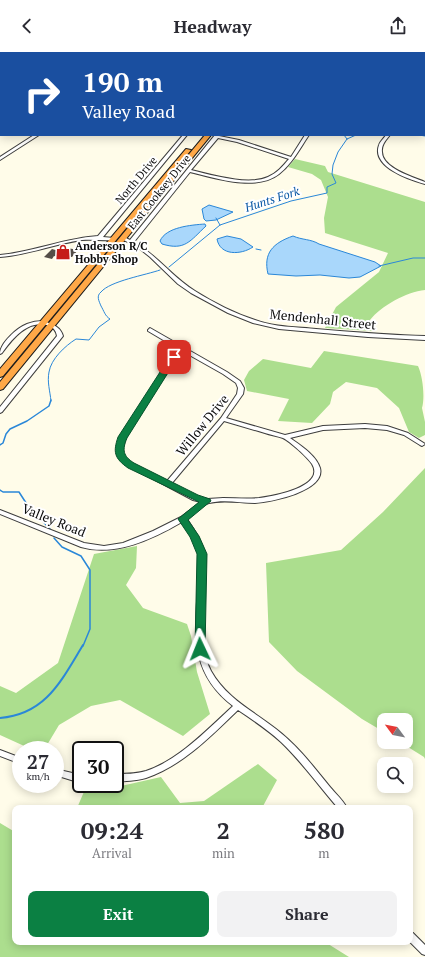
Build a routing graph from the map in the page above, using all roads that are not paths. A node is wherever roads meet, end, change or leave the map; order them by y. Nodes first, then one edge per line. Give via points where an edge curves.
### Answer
1 (36, 136) edge
2 (184, 136) edge
3 (199, 136) edge
4 (207, 136) edge
5 (217, 136) edge
6 (306, 136) edge
7 (387, 136) edge
8 (291, 158) junction
9 (0, 160) edge
10 (189, 171) junction
11 (425, 183) edge
12 (128, 221) junction
13 (100, 237) junction
14 (112, 239) junction
15 (128, 240) junction
16 (0, 256) edge
17 (103, 263) junction
18 (46, 324) junction
19 (150, 330) dead end
20 (425, 338) edge
21 (183, 350) junction
22 (0, 352) edge
23 (0, 374) edge
24 (0, 387) edge
25 (0, 411) edge
26 (223, 419) junction
27 (285, 436) junction
28 (422, 444) dead end
29 (168, 484) junction
30 (207, 501) junction
31 (0, 512) edge
32 (183, 519) junction
33 (238, 706) junction
34 (0, 753) edge
35 (12, 758) edge
36 (124, 777) edge
37 (340, 805) edge
38 (413, 939) edge
39 (425, 951) edge

1 - 9 street
2 - 13 street, North Drive
3 - 12 highway
4 - 15 highway
5 - 8 street
5 - 10 street, East Cooksey Drive
6 - 8 street
7 - 11 street via 379,152 382,159 395,171
8 - 10 street via 275,176 257,181 238,181
10 - 15 street, East Cooksey Drive
12 - 14 highway
12 - 15 highway via 121,236
13 - 14 street
13 - 16 street via 76,239 19,254
14 - 17 highway via 114,241 108,248
14 - 18 highway
15 - 17 highway
15 - 20 street, Mendenhall Street via 152,256 193,292 255,322 279,327
17 - 18 highway
18 - 22 street via 27,324
18 - 23 highway
18 - 24 highway
18 - 25 street via 56,328 60,336
19 - 21 street, Willow Drive
21 - 26 street, Willow Drive via 238,382 240,394
21 - 29 street via 174,357 162,375 119,447 123,460
26 - 27 street
26 - 29 street, Willow Drive
27 - 28 street via 323,428 365,426 388,428 406,434
27 - 30 street via 315,464 318,476 314,482 298,491 260,500
29 - 30 street via 195,498
30 - 32 street, Valley Road
31 - 32 street, Valley Road via 20,518 68,540 95,548 129,543
32 - 33 street via 195,536 202,554 199,626 201,654 208,672 223,693
33 - 36 street via 169,763 148,773
33 - 37 street via 282,739
34 - 35 street
38 - 39 street

